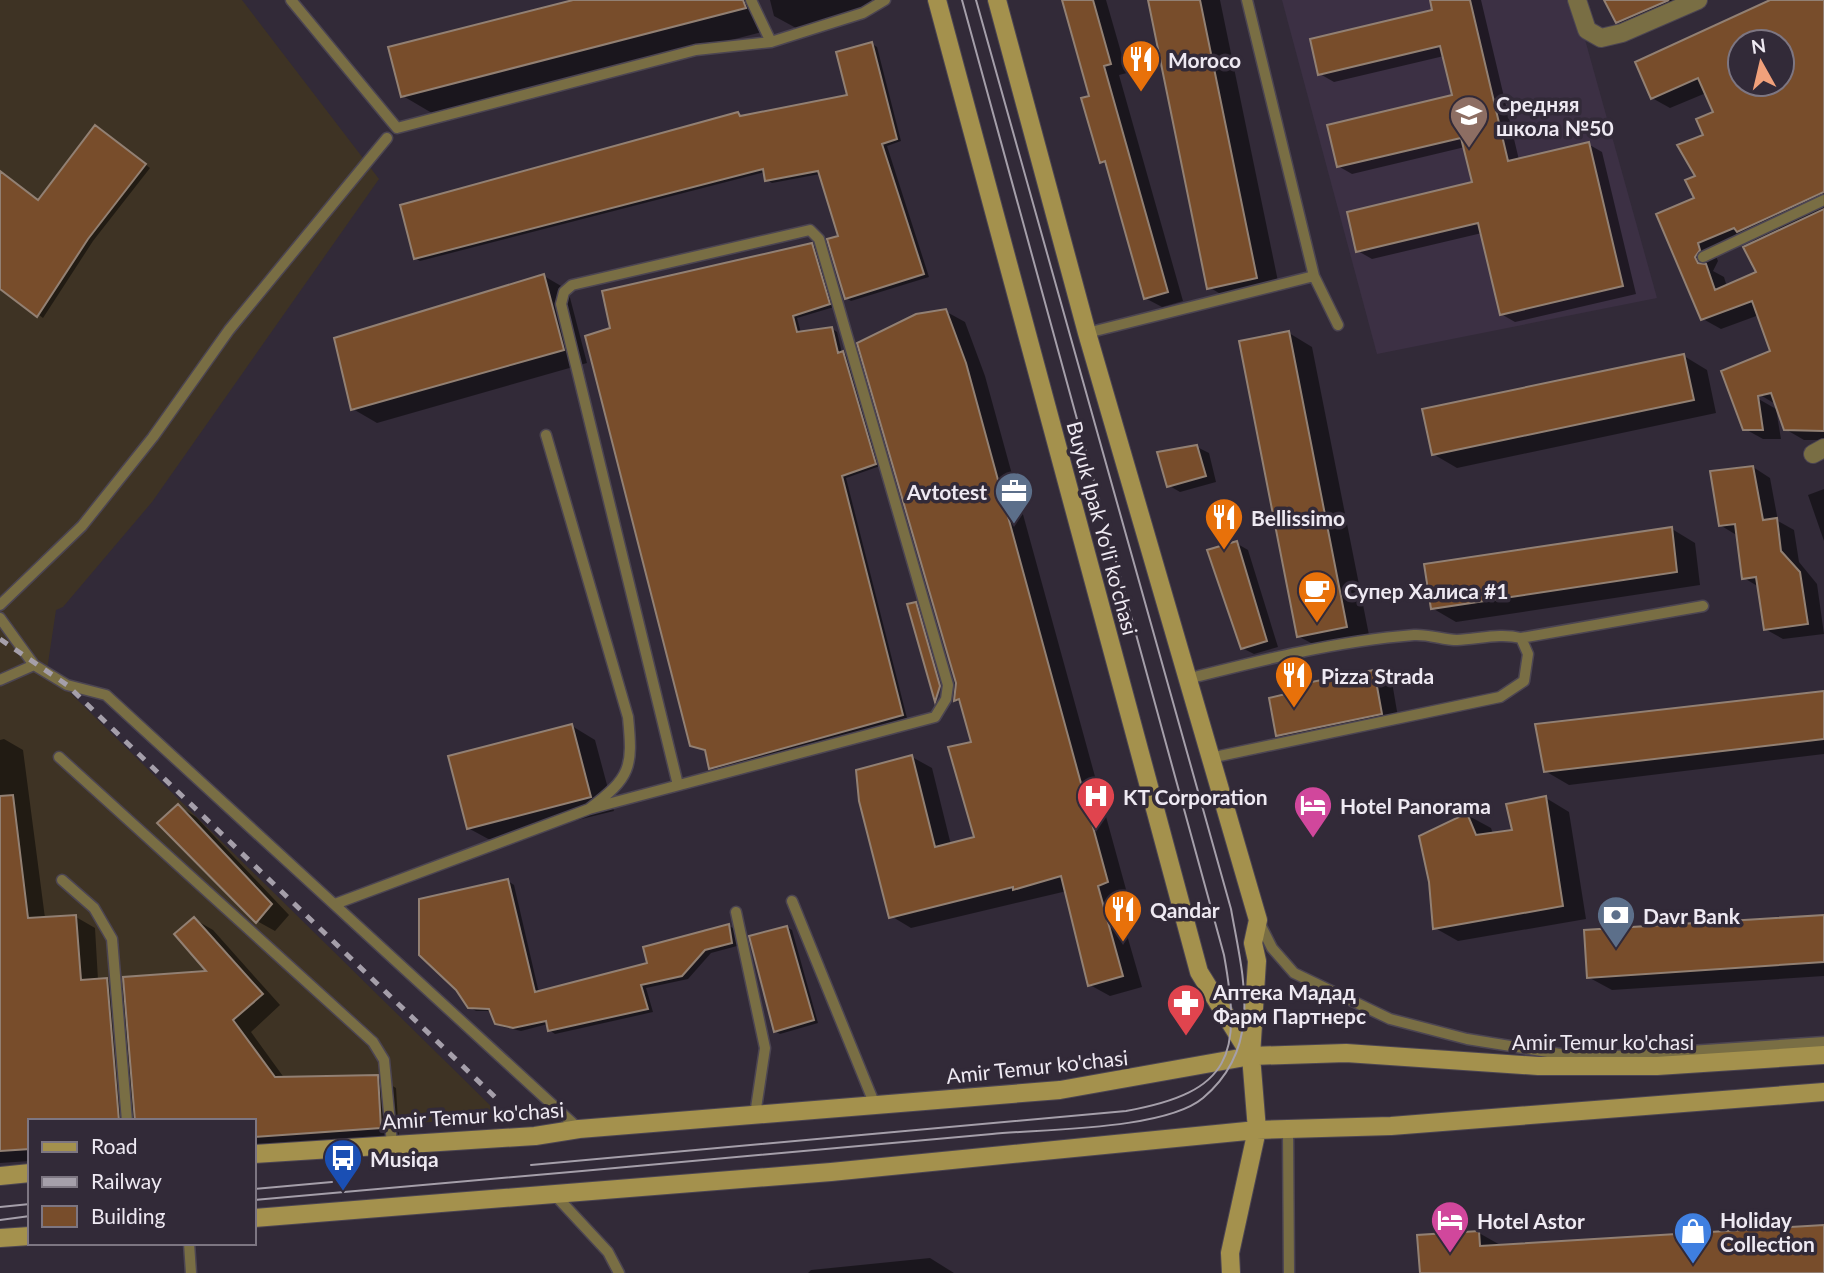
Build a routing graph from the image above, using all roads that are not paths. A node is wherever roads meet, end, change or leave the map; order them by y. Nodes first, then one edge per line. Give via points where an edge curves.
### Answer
1 (291, 0) edge
2 (751, 0) edge
3 (885, 0) edge
4 (937, 0) edge
5 (997, 0) edge
6 (1247, 0) edge
7 (1577, 0) edge
8 (1698, 0) edge
9 (771, 42) junction
10 (387, 138) dead end
11 (1824, 200) edge
12 (1703, 257) dead end
13 (1314, 276) junction
14 (1338, 325) dead end
15 (1087, 333) junction
16 (546, 435) dead end
17 (0, 605) edge
18 (1703, 606) dead end
19 (0, 618) edge
20 (1521, 638) junction
21 (34, 665) junction
22 (1187, 679) junction
23 (0, 680) edge
24 (59, 757) dead end
25 (1210, 758) junction
26 (678, 785) junction
27 (589, 808) junction
28 (62, 880) dead end
29 (792, 901) dead end
30 (335, 904) junction
31 (736, 912) dead end
32 (1258, 920) junction
33 (1824, 1042) edge
34 (1824, 1055) edge
35 (1251, 1056) junction
36 (1824, 1092) edge
37 (875, 1105) junction
38 (755, 1115) junction
39 (127, 1119) edge
40 (579, 1129) junction
41 (1257, 1130) junction
42 (1288, 1131) junction
43 (392, 1144) junction
44 (256, 1154) edge
45 (28, 1173) edge
46 (0, 1176) edge
47 (555, 1195) junction
48 (256, 1218) edge
49 (28, 1236) edge
50 (0, 1238) edge
51 (189, 1245) edge
52 (191, 1273) edge
53 (619, 1273) edge
54 (1231, 1273) edge
55 (1289, 1273) edge

1 - 9 lane via 397,128 696,50
2 - 9 lane
3 - 9 lane via 863,13
4 - 35 main road, Buyuk Ipak Yo'li ko'chasi via 1199,972
5 - 15 main road, Buyuk Ipak Yo'li ko'chasi
6 - 13 lane
7 - 8 street via 1587,30 1601,38
10 - 17 lane via 229,330 153,438 82,526
11 - 12 lane
13 - 14 lane
13 - 15 lane
15 - 22 main road, Buyuk Ipak Yo'li ko'chasi
16 - 27 lane via 628,717 632,756 619,786
18 - 20 lane
19 - 21 lane
20 - 22 lane via 1506,634 1453,640 1419,635 1360,640
20 - 25 lane via 1528,654 1524,681 1500,697
21 - 23 lane
21 - 30 lane via 67,685 106,695
22 - 25 main road, Buyuk Ipak Yo'li ko'chasi
24 - 43 lane via 373,1042 383,1060
25 - 32 main road, Buyuk Ipak Yo'li ko'chasi
26 - 26 lane via 935,717 946,699 948,685 819,239 810,230 572,285 561,304
26 - 27 lane
27 - 30 lane
28 - 39 lane via 94,908 112,939
29 - 37 lane
30 - 40 lane
31 - 38 lane via 765,1048
32 - 33 lane via 1272,948 1294,973 1390,1019 1466,1039 1585,1058
32 - 35 main road, Buyuk Ipak Yo'li ko'chasi via 1253,943 1257,961
34 - 35 main road, Amir Temur ko'chasi via 1657,1066 1552,1066 1346,1053
35 - 37 main road, Amir Temur ko'chasi via 1060,1090
35 - 41 main road, Buyuk Ipak Yo'li ko'chasi
36 - 42 main road
37 - 38 main road, Amir Temur ko'chasi
38 - 40 main road, Amir Temur ko'chasi
40 - 43 main road, Amir Temur ko'chasi
41 - 42 main road
41 - 47 main road
41 - 54 main road, Buyuk Ipak Yo'li ko'chasi via 1230,1253
42 - 55 lane
43 - 44 main road, Amir Temur ko'chasi
45 - 46 main road
47 - 48 main road
47 - 53 lane via 608,1252
49 - 50 main road
51 - 52 lane

